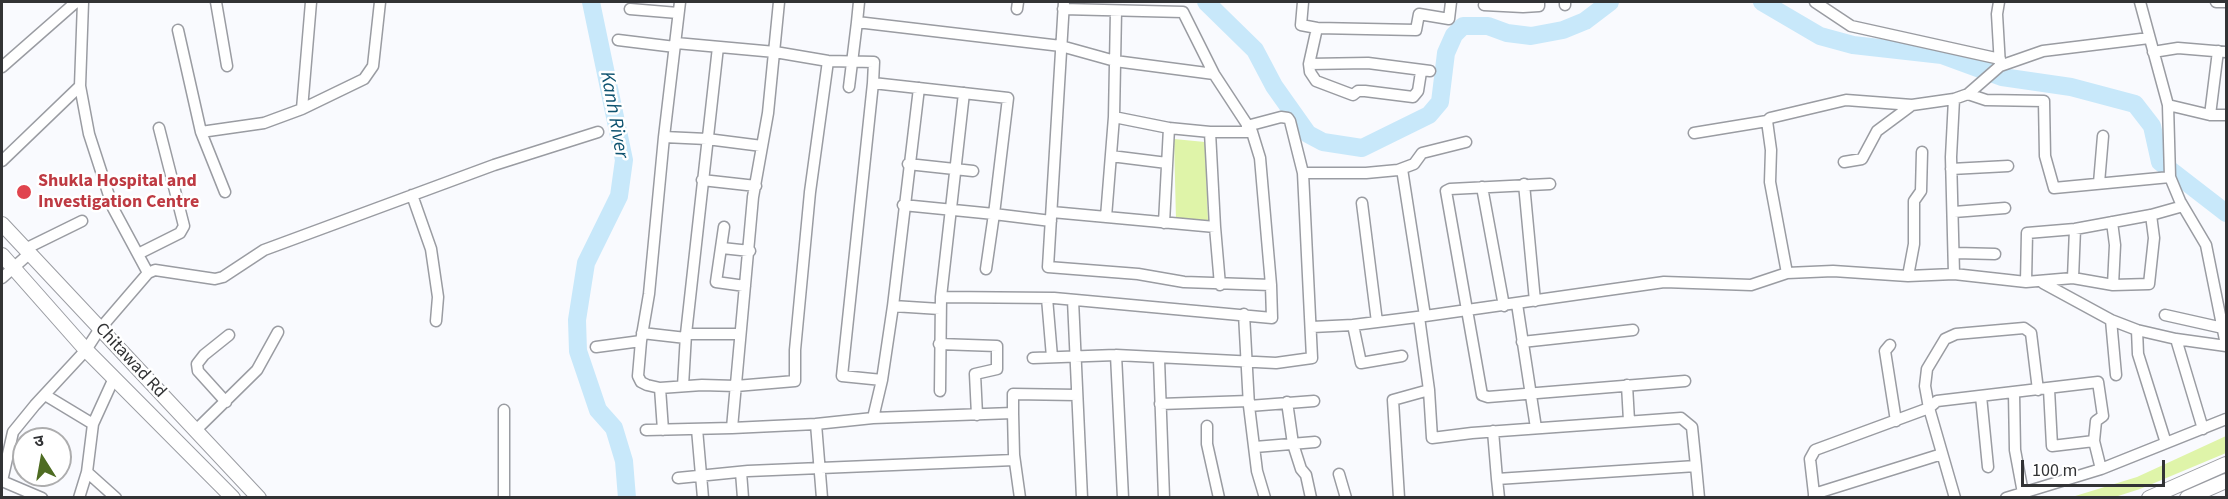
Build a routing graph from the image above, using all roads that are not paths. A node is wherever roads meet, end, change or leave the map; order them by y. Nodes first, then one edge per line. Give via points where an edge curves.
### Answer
1 (76, 2) edge
2 (83, 2) edge
3 (216, 2) edge
4 (311, 2) edge
5 (380, 2) edge
6 (779, 2) edge
7 (860, 2) edge
8 (1176, 2) edge
9 (1303, 2) edge
10 (1416, 2) edge
11 (1451, 2) edge
12 (1539, 2) edge
13 (1815, 2) edge
14 (1999, 2) edge
15 (2140, 2) edge
16 (2216, 2) edge
17 (2226, 2) edge
18 (1064, 5) edge
19 (1484, 5) dead end
20 (679, 7) edge
21 (630, 9) dead end
22 (1116, 11) junction
23 (1183, 12) junction
24 (1419, 14) junction
25 (857, 22) junction
26 (1317, 28) junction
27 (178, 30) dead end
28 (2149, 38) junction
29 (618, 40) dead end
30 (675, 45) junction
31 (1061, 46) junction
32 (718, 47) junction
33 (2222, 51) edge
34 (775, 52) junction
35 (2153, 52) junction
36 (828, 61) junction
37 (852, 62) junction
38 (1115, 62) junction
39 (1309, 64) junction
40 (1999, 64) junction
41 (227, 66) dead end
42 (2, 67) edge
43 (1215, 75) junction
44 (873, 83) junction
45 (80, 86) junction
46 (849, 87) dead end
47 (919, 88) junction
48 (964, 93) junction
49 (1968, 94) junction
50 (1954, 99) junction
51 (1912, 105) junction
52 (2168, 105) junction
53 (302, 110) junction
54 (2210, 115) junction
55 (2226, 115) edge
56 (1114, 117) junction
57 (1767, 122) junction
58 (159, 128) dead end
59 (1169, 128) junction
60 (1250, 129) junction
61 (201, 132) junction
62 (598, 132) dead end
63 (1210, 132) junction
64 (1694, 134) dead end
65 (2103, 136) dead end
66 (664, 137) junction
67 (706, 139) junction
68 (1466, 142) dead end
69 (762, 146) junction
70 (1922, 152) dead end
71 (1111, 156) junction
72 (2, 161) edge
73 (1844, 162) dead end
74 (1167, 163) junction
75 (908, 164) junction
76 (2008, 166) dead end
77 (1951, 168) junction
78 (1402, 169) junction
79 (956, 170) junction
80 (973, 171) dead end
81 (1303, 173) junction
82 (2170, 176) junction
83 (702, 180) junction
84 (2099, 183) junction
85 (1524, 184) junction
86 (1550, 184) dead end
87 (756, 186) junction
88 (1482, 187) junction
89 (225, 192) dead end
90 (412, 195) junction
91 (1362, 203) dead end
92 (903, 205) junction
93 (2183, 206) junction
94 (951, 208) junction
95 (2005, 208) dead end
96 (1954, 212) junction
97 (994, 213) junction
98 (2151, 215) junction
99 (1051, 216) junction
100 (1106, 217) junction
101 (82, 221) dead end
102 (2112, 222) junction
103 (1164, 223) junction
104 (2, 224) edge
105 (724, 227) dead end
106 (1215, 227) junction
107 (2075, 229) junction
108 (722, 248) junction
109 (27, 251) junction
110 (750, 251) junction
111 (1956, 253) junction
112 (138, 254) junction
113 (1995, 254) dead end
114 (2, 255) edge
115 (14, 268) junction
116 (986, 269) dead end
117 (148, 273) junction
118 (1787, 273) junction
119 (1954, 274) junction
120 (1908, 276) junction
121 (2, 278) edge
122 (2073, 278) junction
123 (2026, 282) junction
124 (2043, 282) junction
125 (1220, 285) junction
126 (1270, 285) junction
127 (2113, 285) junction
128 (745, 286) junction
129 (941, 297) junction
130 (1047, 298) junction
131 (1073, 300) junction
132 (1535, 301) junction
133 (1517, 304) junction
134 (893, 306) junction
135 (1504, 306) junction
136 (940, 309) junction
137 (1468, 310) junction
138 (1244, 314) junction
139 (2165, 315) dead end
140 (1422, 316) junction
141 (2110, 320) junction
142 (436, 321) dead end
143 (1377, 322) junction
144 (1353, 325) junction
145 (1312, 327) junction
146 (2223, 328) junction
147 (99, 330) junction
148 (1633, 330) dead end
149 (2137, 330) junction
150 (278, 332) dead end
151 (740, 334) junction
152 (229, 335) dead end
153 (686, 336) junction
154 (642, 337) junction
155 (2176, 339) junction
156 (1522, 342) junction
157 (939, 344) junction
158 (1890, 345) dead end
159 (2226, 346) edge
160 (596, 347) dead end
161 (87, 350) junction
162 (1076, 355) junction
163 (1116, 355) junction
164 (1402, 356) dead end
165 (1052, 357) junction
166 (1033, 358) dead end
167 (1159, 359) junction
168 (1246, 360) junction
169 (2116, 375) dead end
170 (114, 378) junction
171 (882, 380) junction
172 (1685, 381) dead end
173 (1627, 385) junction
174 (683, 386) junction
175 (736, 386) junction
176 (660, 388) junction
177 (2044, 389) junction
178 (1429, 390) junction
179 (940, 391) dead end
180 (1530, 392) junction
181 (2014, 393) junction
182 (45, 395) junction
183 (1077, 395) junction
184 (1981, 396) junction
185 (1314, 401) dead end
186 (226, 402) junction
187 (1287, 402) junction
188 (1249, 403) junction
189 (1160, 404) junction
190 (1929, 408) junction
191 (504, 410) dead end
192 (1013, 413) junction
193 (977, 415) junction
194 (873, 418) junction
195 (2226, 419) edge
196 (1629, 421) junction
197 (1896, 421) junction
198 (93, 424) junction
199 (816, 424) junction
200 (1207, 426) dead end
201 (732, 428) junction
202 (1536, 428) junction
203 (697, 429) junction
204 (2203, 429) junction
205 (196, 430) junction
206 (646, 430) dead end
207 (663, 430) junction
208 (1493, 431) junction
209 (2094, 441) junction
210 (1315, 442) dead end
211 (2166, 443) junction
212 (1293, 444) junction
213 (1255, 447) junction
214 (1942, 454) junction
215 (1014, 460) junction
216 (2226, 464) edge
217 (1696, 466) junction
218 (1988, 467) dead end
219 (819, 469) junction
220 (2101, 469) junction
221 (87, 472) junction
222 (741, 472) junction
223 (1339, 474) dead end
224 (701, 476) junction
225 (678, 478) dead end
226 (1497, 479) junction
227 (2226, 481) edge
228 (2022, 493) junction
229 (257, 496) edge
230 (1814, 496) edge
231 (42, 498) edge
232 (80, 498) edge
233 (116, 498) edge
234 (233, 498) edge
235 (504, 498) edge
236 (703, 498) edge
237 (743, 498) edge
238 (822, 498) edge
239 (1020, 498) edge
240 (1082, 498) edge
241 (1123, 498) edge
242 (1164, 498) edge
243 (1219, 498) edge
244 (1265, 498) edge
245 (1311, 498) edge
246 (1346, 498) edge
247 (1399, 498) edge
248 (1499, 498) edge
249 (1699, 498) edge
250 (1955, 498) edge
251 (2006, 498) edge
252 (2149, 498) edge
253 (2187, 498) edge

1 - 42 street
2 - 45 street
3 - 41 street
4 - 53 street
5 - 53 street via 374,66 364,80
6 - 34 street
7 - 25 street
8 - 23 street
9 - 26 street via 1301,25
10 - 24 street
11 - 24 street via 1449,19
12 - 19 street via 1539,6 1523,7
13 - 40 street via 1851,26
14 - 40 street
15 - 28 street
16 - 17 street
18 - 22 street
18 - 31 street
20 - 21 street
20 - 30 street
22 - 23 street
22 - 38 street
23 - 43 street
24 - 26 street via 1416,30
25 - 31 street
25 - 37 street
26 - 39 street
27 - 61 street
28 - 35 street
28 - 40 street via 2043,51
29 - 30 street
30 - 32 street
30 - 66 street
31 - 38 street
31 - 99 street
32 - 34 street
32 - 67 street
33 - 35 street via 2178,48
33 - 54 street
34 - 36 street
34 - 69 street
35 - 52 street
36 - 37 street
36 - 175 street via 807,221 795,381
37 - 44 street via 874,63
37 - 46 street
38 - 43 street
38 - 56 street
39 - 39 street via 1316,81 1353,95 1365,91 1413,97 1425,71 1375,64
40 - 49 street
43 - 60 street
44 - 47 street
44 - 171 street via 842,376
45 - 72 street
45 - 112 street via 89,134 110,198
47 - 48 street
47 - 75 street
48 - 79 street
48 - 97 street via 1008,98
49 - 50 street
49 - 84 street via 1986,100 2044,101 2045,156 2054,188
50 - 51 street
50 - 77 street
51 - 57 street via 1846,100 1770,118
51 - 73 street via 1877,131 1862,159
52 - 54 street
52 - 82 street
53 - 61 street via 264,123
54 - 55 street
56 - 59 street
56 - 71 street
57 - 64 street
57 - 118 street via 1770,182
58 - 112 street via 184,226 180,233
59 - 63 street
59 - 74 street
60 - 63 street
60 - 81 street via 1288,118
60 - 126 street via 1260,158
61 - 89 street
62 - 90 street
63 - 106 street
65 - 84 street
66 - 67 street
66 - 154 street
67 - 69 street
67 - 83 street
68 - 78 street via 1422,153 1414,164
69 - 87 street
70 - 120 street via 1921,191 1914,201 1914,244
71 - 74 street
71 - 100 street
74 - 103 street
75 - 79 street
75 - 92 street
76 - 77 street
77 - 96 street
78 - 81 street
78 - 140 street
79 - 80 street
79 - 94 street
81 - 145 street
82 - 84 street
82 - 93 street
83 - 87 street
83 - 153 street
85 - 86 street
85 - 88 street
85 - 132 street
87 - 110 street
88 - 135 street
88 - 137 street via 1450,189 1446,193
90 - 117 street via 264,250 223,277 155,270
90 - 142 street via 431,249 438,297
91 - 143 street
92 - 94 street
92 - 134 street
93 - 98 street
93 - 146 street via 2206,245
94 - 97 street
94 - 129 street
95 - 96 street
96 - 111 street
97 - 99 street
97 - 116 street
98 - 102 street
98 - 127 street via 2151,281
99 - 100 street
99 - 125 street via 1048,267
100 - 103 street
101 - 109 street
102 - 107 street
102 - 127 street
103 - 106 street
104 - 109 main road, Chitawad Rd
105 - 108 street
106 - 125 street
107 - 122 street
107 - 123 street via 2027,233
108 - 110 street
108 - 128 street via 716,282
109 - 115 street
109 - 147 main road, Chitawad Rd
110 - 128 street
111 - 113 street
111 - 119 street
112 - 117 street
114 - 115 main road, Chitawad Rd
115 - 121 street
115 - 161 main road, Chitawad Rd
117 - 147 street
118 - 120 street via 1833,271
118 - 132 street via 1751,285 1664,282
119 - 120 street
119 - 123 street
122 - 124 street
122 - 127 street
123 - 124 street
124 - 141 street
125 - 126 street
126 - 138 street via 1272,318
128 - 151 street
129 - 130 street
129 - 136 street
130 - 131 street
130 - 165 street
131 - 138 street
131 - 162 street
132 - 133 street
133 - 135 street
133 - 156 street
134 - 136 street
134 - 171 street
135 - 137 street
136 - 157 street
137 - 140 street
137 - 180 street via 1482,395
138 - 168 street
139 - 146 street
140 - 143 street
140 - 178 street
141 - 149 street
141 - 169 street
143 - 144 street
144 - 145 street
144 - 164 street via 1361,363
145 - 168 street via 1311,360
146 - 159 street
147 - 161 street
147 - 205 main road, Chitawad Rd
148 - 156 street
149 - 155 street
149 - 211 street via 2141,366
150 - 186 street via 257,370
151 - 153 street
151 - 175 street
152 - 186 street via 197,364
153 - 154 street
153 - 174 street
154 - 160 street
154 - 176 street via 639,380
155 - 159 street
155 - 204 street
156 - 180 street
157 - 179 street
157 - 193 street via 997,346 998,369 975,375
158 - 197 street via 1885,351
161 - 170 main road, Chitawad Rd
161 - 182 street
162 - 163 street
162 - 165 street
162 - 183 street
163 - 167 street
163 - 241 street
165 - 166 street
167 - 168 street
167 - 189 street
168 - 188 street
170 - 198 street
170 - 234 main road, Chitawad Rd
171 - 194 street
172 - 173 street
173 - 180 street
173 - 196 street
174 - 175 street
174 - 176 street
175 - 201 street
176 - 207 street
177 - 181 street
177 - 190 street via 2031,333 2024,328 1956,334 1945,339 1927,369
177 - 209 street via 2052,446
177 - 209 street via 2098,382 2103,416 2096,421
178 - 208 street via 1432,438
178 - 247 street via 1393,400
180 - 202 street
181 - 184 street
181 - 228 street via 2015,450
182 - 198 street
182 - 231 street via 13,432 2,481
183 - 192 street via 1013,394
183 - 240 street
184 - 190 street via 1937,401
184 - 218 street
185 - 187 street
186 - 205 street
187 - 188 street
187 - 212 street
188 - 189 street
188 - 213 street
189 - 242 street
190 - 197 street
190 - 214 street
191 - 235 street
192 - 193 street
192 - 215 street
193 - 194 street
194 - 199 street
195 - 204 street
196 - 202 street
196 - 217 street via 1686,419 1694,432
197 - 230 street via 1815,450 1810,459
198 - 221 street
199 - 201 street
199 - 219 street
200 - 243 street
201 - 203 street
202 - 208 street
203 - 207 street
203 - 224 street
204 - 211 street
205 - 229 main road, Chitawad Rd
206 - 207 street
208 - 226 street
209 - 220 street
210 - 212 street
211 - 220 street
212 - 213 street
212 - 245 street
213 - 244 street
214 - 230 street
214 - 250 street
215 - 219 street
215 - 239 street
216 - 252 main road
217 - 226 street
217 - 249 street
219 - 222 street
219 - 238 street
220 - 228 street
221 - 232 street
221 - 233 street
222 - 224 street
222 - 237 street
223 - 246 street
224 - 225 street
224 - 236 street
226 - 248 street
227 - 253 main road
228 - 251 street

